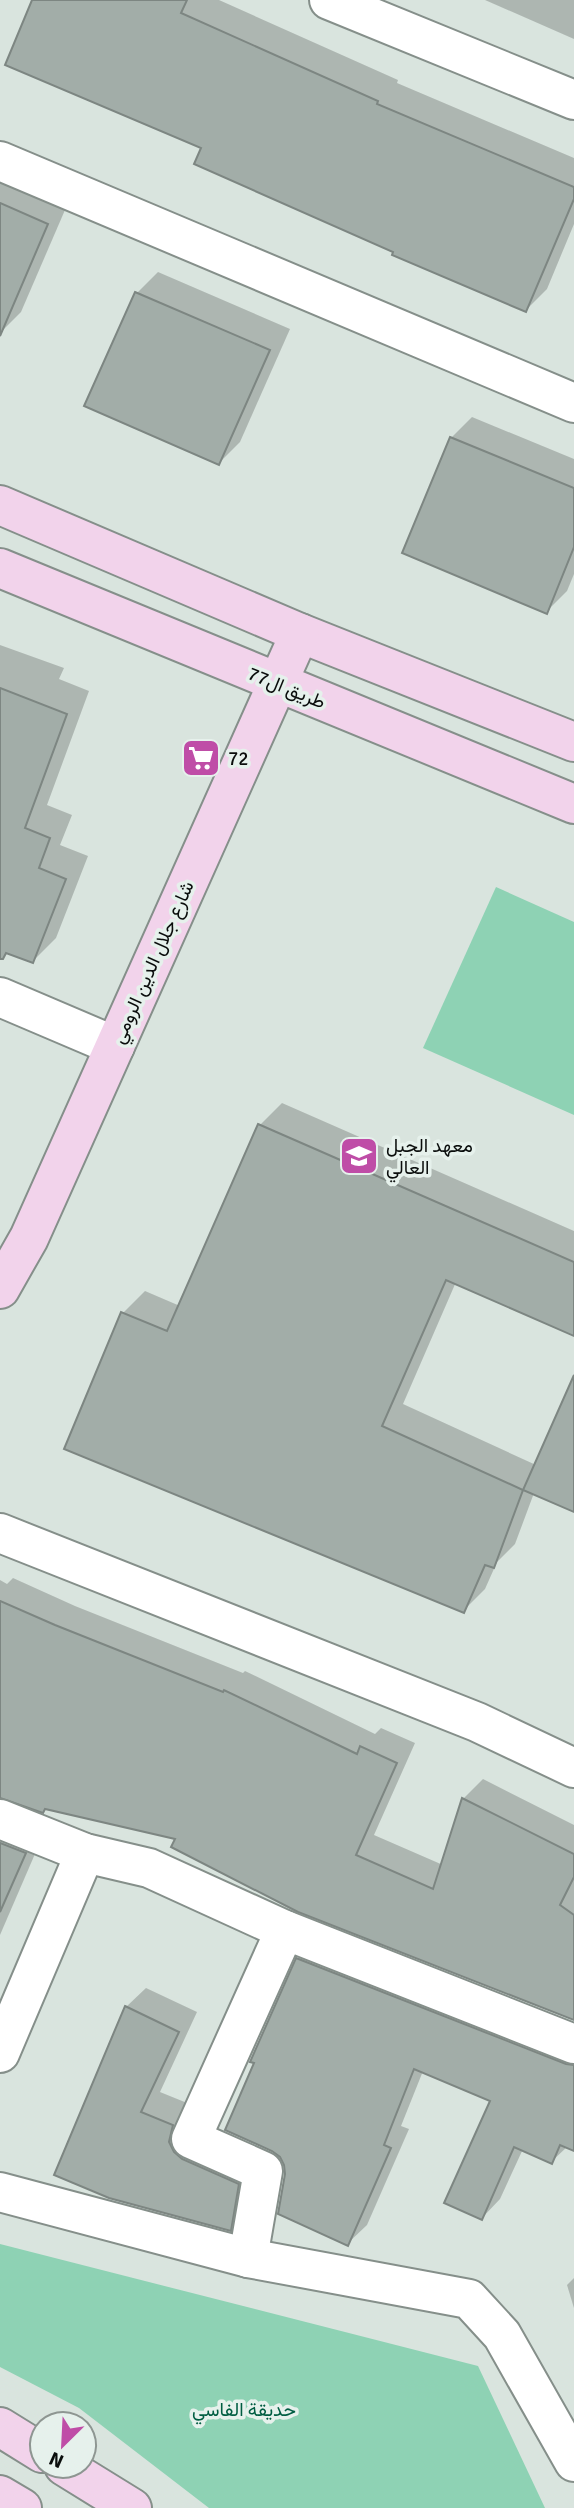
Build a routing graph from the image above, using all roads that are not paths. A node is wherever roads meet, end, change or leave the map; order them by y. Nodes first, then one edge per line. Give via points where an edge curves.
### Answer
1 (329, 0) edge
2 (574, 100) edge
3 (0, 161) edge
4 (574, 403) edge
5 (0, 505) edge
6 (0, 568) edge
7 (300, 632) junction
8 (277, 683) junction
9 (574, 742) edge
10 (574, 804) edge
11 (0, 997) edge
12 (114, 1046) junction
13 (0, 1289) edge
14 (0, 1533) edge
15 (574, 1768) edge
16 (0, 1819) edge
17 (85, 1853) junction
18 (285, 1930) junction
19 (574, 2044) edge
20 (0, 2053) edge
21 (0, 2192) edge
22 (248, 2258) junction
23 (0, 2427) edge
24 (28, 2444) edge
25 (574, 2462) edge
26 (87, 2480) edge
27 (0, 2495) edge
28 (22, 2508) edge
29 (132, 2508) edge

1 - 2 street
3 - 4 street
5 - 7 main road
6 - 8 main road, طريق ال77
7 - 8 main road, شارع جلال الدين الرومي
7 - 9 main road
8 - 10 main road, طريق ال77
8 - 12 main road, شارع جلال الدين الرومي
11 - 12 street
12 - 13 main road, شارع جلال الدين الرومي via 29,1238
14 - 15 street via 464,1717
16 - 17 street
17 - 18 street via 149,1868
17 - 20 street
18 - 19 street
18 - 22 street via 191,2139 263,2171
21 - 22 street
22 - 25 street via 469,2299 502,2335
23 - 24 main road
26 - 29 main road
27 - 28 main road

